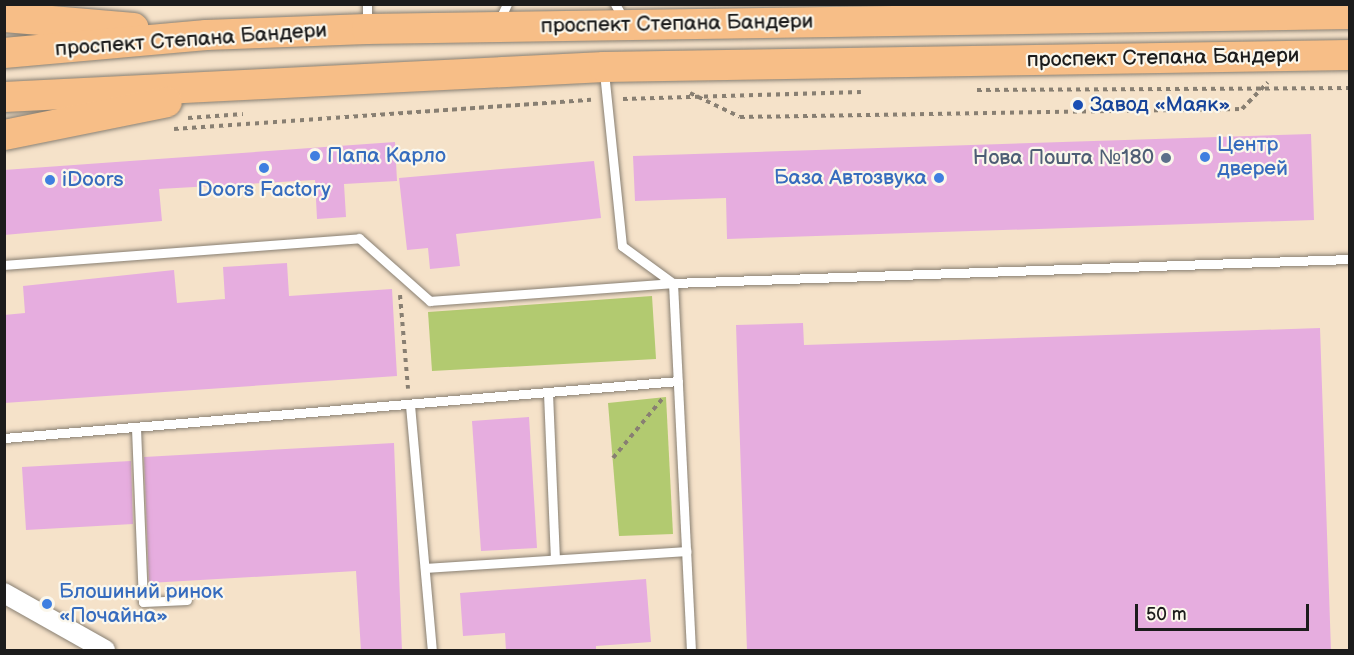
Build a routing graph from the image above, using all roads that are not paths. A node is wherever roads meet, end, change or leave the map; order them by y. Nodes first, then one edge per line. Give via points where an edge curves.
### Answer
1 (1350, 14) edge
2 (621, 15) edge
3 (502, 16) edge
4 (4, 17) edge
5 (367, 17) edge
6 (206, 35) junction
7 (4, 53) edge
8 (1350, 55) edge
9 (604, 67) junction
10 (255, 83) junction
11 (4, 97) edge
12 (4, 135) edge
13 (1350, 260) edge
14 (4, 265) edge
15 (673, 283) junction
16 (678, 381) junction
17 (548, 393) junction
18 (410, 405) junction
19 (136, 428) junction
20 (4, 438) edge
21 (686, 551) junction
22 (555, 559) junction
23 (425, 568) junction
24 (4, 593) edge
25 (188, 600) dead end
26 (105, 651) edge
27 (432, 651) edge
28 (691, 651) edge

1 - 2 main road, проспект Степана Бандери
2 - 3 main road, проспект Степана Бандери
3 - 5 main road, проспект Степана Бандери
4 - 6 main road via 80,16
5 - 6 main road, проспект Степана Бандери
6 - 7 main road, проспект Степана Бандери
8 - 9 main road, проспект Степана Бандери
9 - 10 main road, проспект Степана Бандери
9 - 15 lane via 622,246
10 - 11 main road, проспект Степана Бандери
10 - 12 main road
13 - 15 lane
14 - 15 lane via 360,238 430,301
15 - 16 lane
16 - 17 lane
16 - 21 lane
17 - 18 lane
17 - 22 lane
18 - 19 lane
18 - 23 lane
19 - 20 lane
19 - 25 lane via 143,602
21 - 22 lane
21 - 28 lane
22 - 23 lane
23 - 27 lane
24 - 26 street

